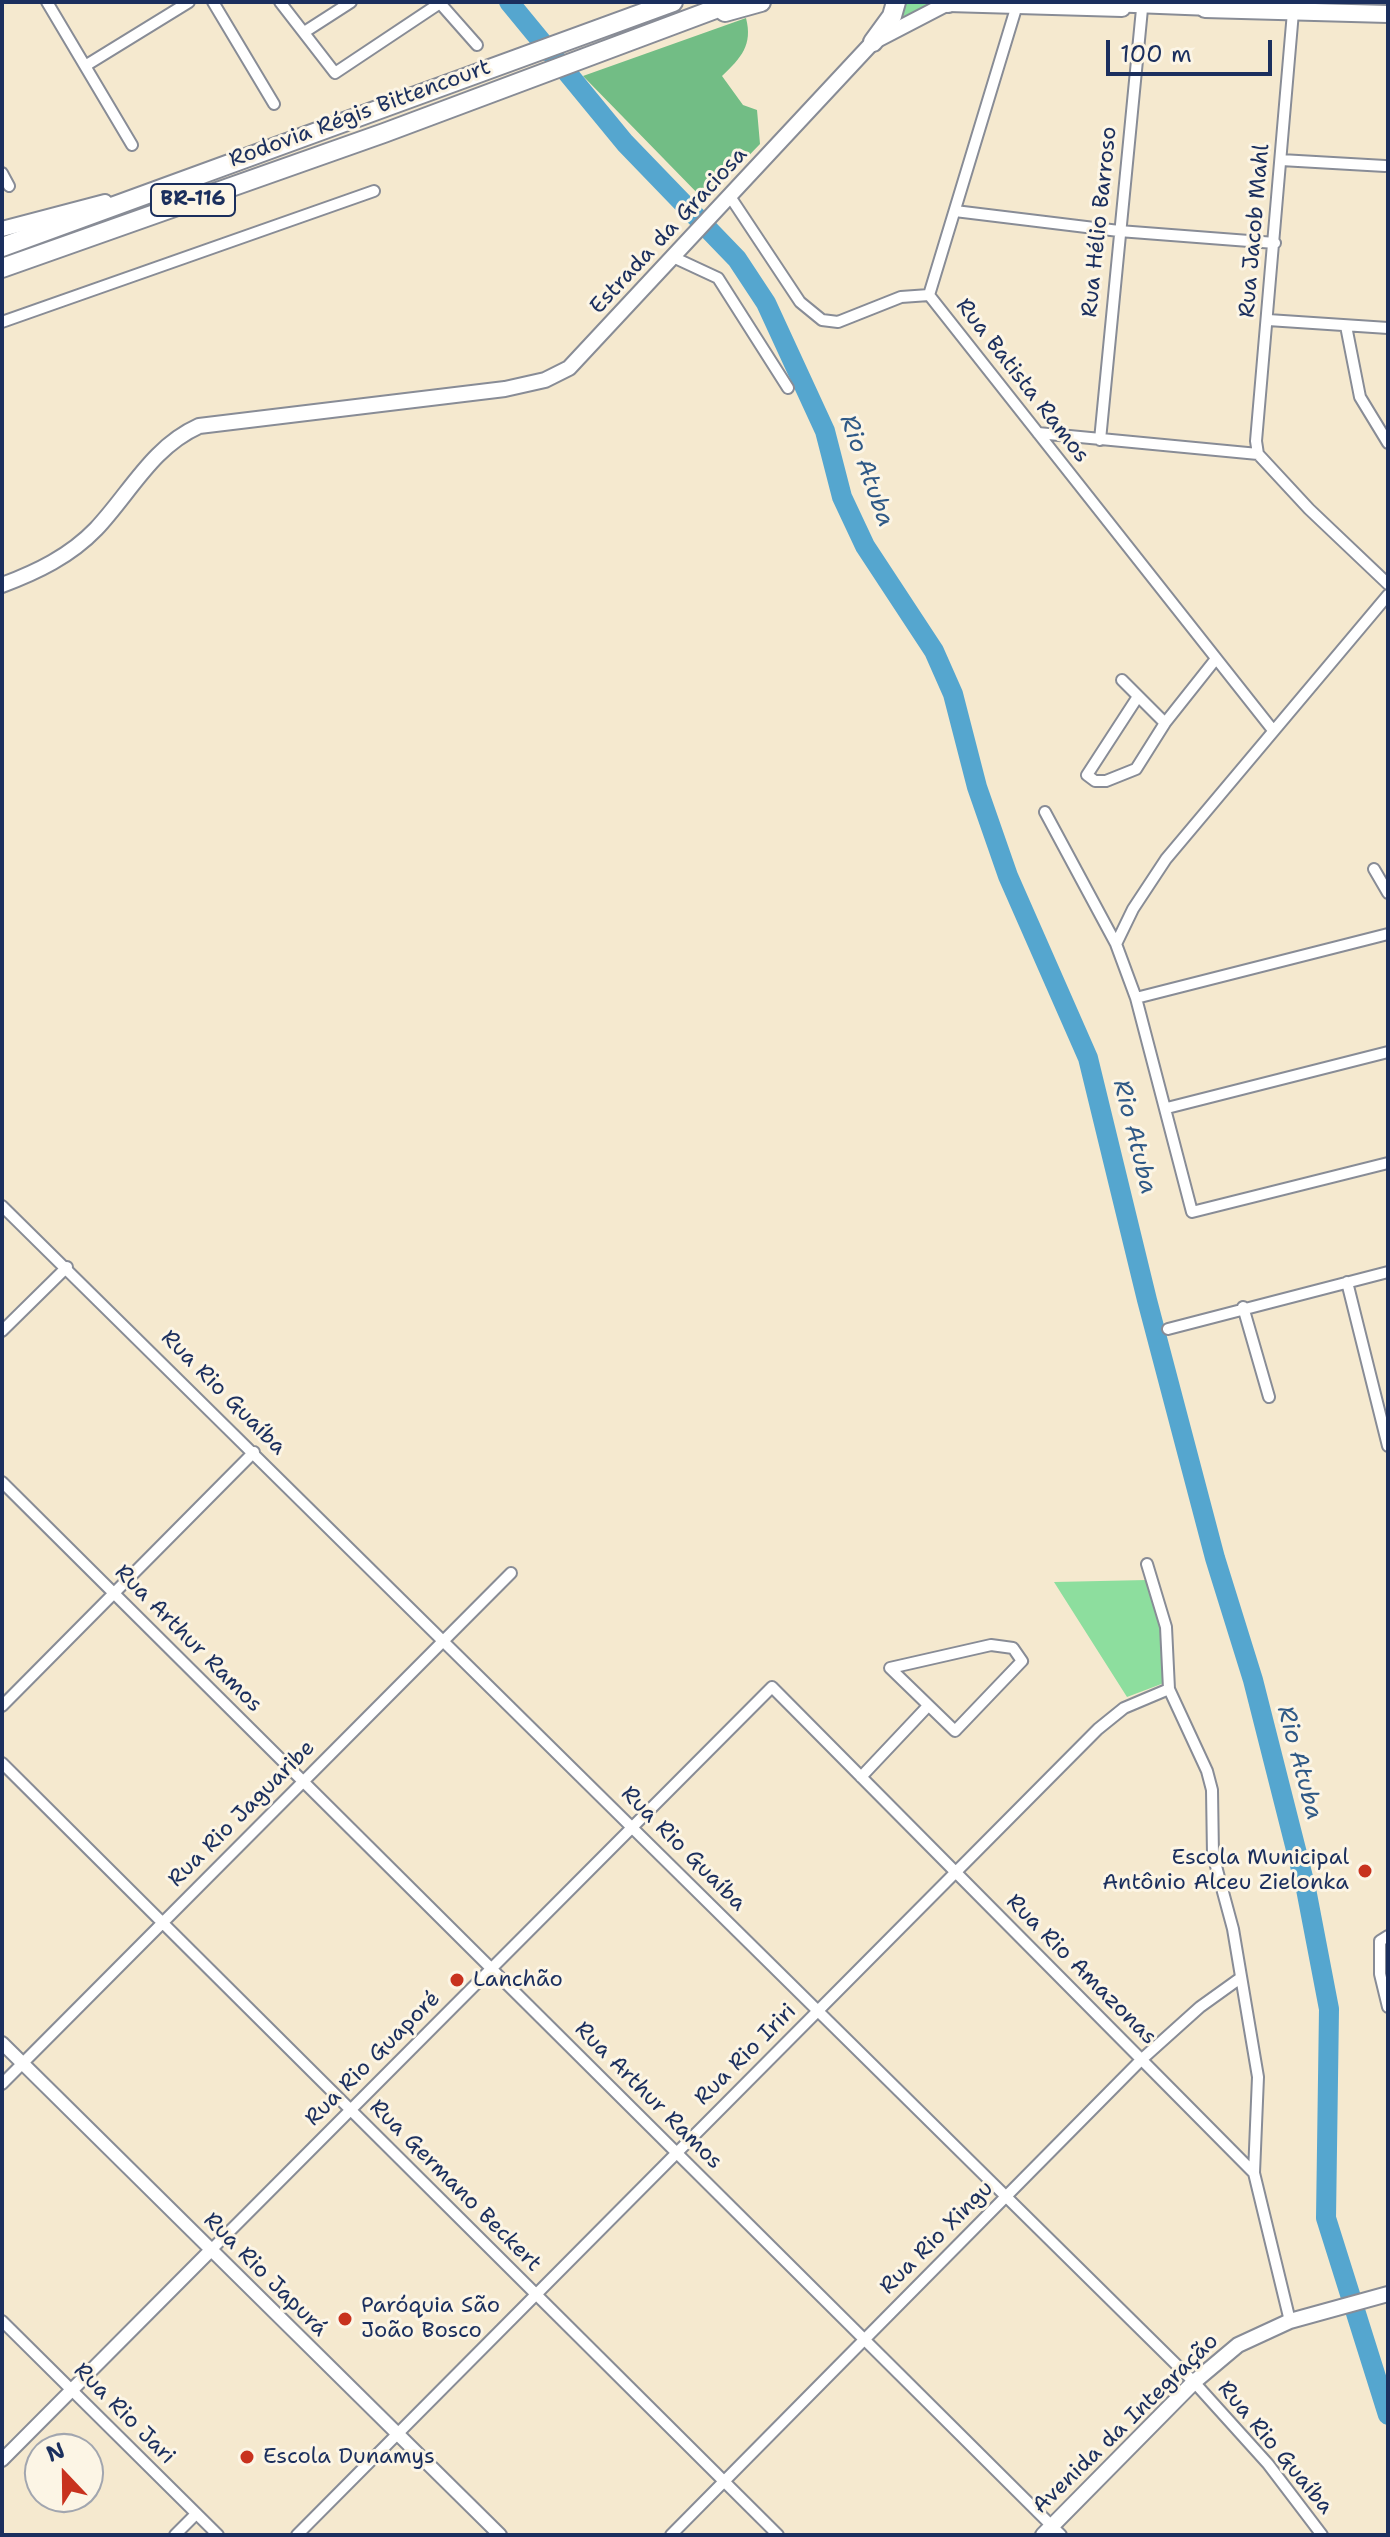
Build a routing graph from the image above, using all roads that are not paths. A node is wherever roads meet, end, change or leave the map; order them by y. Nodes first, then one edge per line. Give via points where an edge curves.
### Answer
1 (47, 2) edge
2 (189, 2) edge
3 (213, 2) edge
4 (280, 2) edge
5 (351, 2) edge
6 (440, 2) edge
7 (734, 2) edge
8 (761, 2) edge
9 (896, 2) edge
10 (1109, 2) edge
11 (1228, 2) edge
12 (670, 3) edge
13 (947, 3) edge
14 (1017, 5) junction
15 (1180, 5) junction
16 (1142, 9) junction
17 (1293, 12) junction
18 (1388, 14) edge
19 (672, 25) junction
20 (306, 31) junction
21 (873, 42) junction
22 (477, 45) dead end
23 (85, 66) junction
24 (274, 104) dead end
25 (132, 145) dead end
26 (1281, 160) junction
27 (1385, 166) dead end
28 (2, 173) edge
29 (182, 181) junction
30 (9, 186) dead end
31 (374, 191) dead end
32 (731, 198) junction
33 (955, 211) junction
34 (2, 229) edge
35 (1119, 231) junction
36 (1275, 243) junction
37 (2, 247) edge
38 (675, 258) junction
39 (2, 268) edge
40 (929, 295) junction
41 (1268, 320) junction
42 (2, 322) edge
43 (1346, 326) junction
44 (1388, 328) edge
45 (788, 388) dead end
46 (1038, 433) junction
47 (1100, 440) junction
48 (1388, 443) edge
49 (1258, 454) junction
50 (1388, 584) edge
51 (2, 585) edge
52 (1388, 595) edge
53 (1215, 660) junction
54 (1122, 680) dead end
55 (1137, 698) junction
56 (1165, 723) junction
57 (1272, 729) junction
58 (1045, 812) dead end
59 (1374, 869) dead end
60 (1388, 893) edge
61 (1388, 934) edge
62 (1116, 944) junction
63 (1136, 998) junction
64 (1388, 1052) edge
65 (1167, 1108) junction
66 (1388, 1163) edge
67 (2, 1206) edge
68 (67, 1267) junction
69 (1388, 1272) edge
70 (1347, 1282) junction
71 (1243, 1307) junction
72 (1168, 1329) dead end
73 (2, 1331) edge
74 (1269, 1397) dead end
75 (1388, 1446) edge
76 (254, 1452) junction
77 (2, 1482) edge
78 (1147, 1564) dead end
79 (511, 1573) dead end
80 (114, 1593) junction
81 (444, 1640) junction
82 (772, 1687) joint
83 (1169, 1689) junction
84 (2, 1706) edge
85 (928, 1706) junction
86 (2, 1763) edge
87 (861, 1777) junction
88 (304, 1781) junction
89 (632, 1827) junction
90 (955, 1872) junction
91 (163, 1923) junction
92 (1388, 1936) edge
93 (491, 1968) junction
94 (1239, 1979) junction
95 (1388, 2007) edge
96 (818, 2010) junction
97 (2, 2043) edge
98 (1141, 2060) junction
99 (23, 2063) junction
100 (2, 2084) edge
101 (350, 2110) junction
102 (677, 2153) junction
103 (1254, 2173) junction
104 (1006, 2196) junction
105 (211, 2250) junction
106 (536, 2294) junction
107 (1388, 2294) edge
108 (2, 2321) edge
109 (1290, 2321) junction
110 (865, 2339) junction
111 (1194, 2382) junction
112 (72, 2390) junction
113 (398, 2434) junction
114 (2, 2460) edge
115 (724, 2481) junction
116 (196, 2514) junction
117 (1052, 2532) edge
118 (175, 2535) edge
119 (218, 2535) edge
120 (297, 2535) edge
121 (500, 2535) edge
122 (671, 2535) edge
123 (778, 2535) edge
124 (1322, 2535) edge

1 - 23 street
2 - 23 street
3 - 24 street
4 - 20 street
5 - 20 street
6 - 20 street via 335,73
6 - 22 street
7 - 19 highway, Rodovia Régis Bittencourt / BR-116
8 - 19 highway
9 - 21 highway
10 - 15 highway
11 - 15 highway
12 - 29 highway, Rodovia Régis Bittencourt / BR-116
13 - 14 main road, Estrada da Graciosa
13 - 21 main road, Estrada da Graciosa
14 - 16 main road, Estrada da Graciosa
14 - 33 street, Rua Batista Ramos
15 - 16 main road, Estrada da Graciosa
15 - 17 main road, Estrada da Graciosa
16 - 35 street, Rua Hélio Barroso
17 - 18 main road, Estrada da Graciosa
17 - 26 street, Rua Jacob Mahl
19 - 39 highway, Rodovia Régis Bittencourt / BR-116
21 - 32 main road, Estrada da Graciosa
23 - 25 street
26 - 27 street
26 - 36 street, Rua Jacob Mahl
28 - 30 street
29 - 34 main road
29 - 37 highway, Rodovia Régis Bittencourt / BR-116
31 - 42 street
32 - 38 main road, Estrada da Graciosa
32 - 40 street via 800,302 822,320 838,322 901,297
33 - 35 street
33 - 40 street, Rua Batista Ramos
35 - 36 street
35 - 47 street, Rua Hélio Barroso
36 - 41 street, Rua Jacob Mahl
38 - 45 street via 718,278
38 - 51 main road, Estrada da Graciosa via 576,362 545,380 477,393 216,422 186,432 163,449 85,539 51,564
40 - 46 street, Rua Batista Ramos
41 - 43 street
41 - 49 street, Rua Jacob Mahl
43 - 44 street
43 - 48 street via 1360,397
46 - 47 street
46 - 53 street, Rua Batista Ramos
47 - 49 street
49 - 50 street
52 - 57 street
53 - 56 street
53 - 57 street, Rua Batista Ramos
54 - 55 street
55 - 56 street
55 - 56 street via 1087,775 1106,781 1136,769
57 - 62 street via 1166,859
58 - 62 street
59 - 60 street
61 - 63 street
62 - 63 street
63 - 65 street
64 - 65 street
65 - 66 street via 1192,1212
67 - 68 street, Rua Rio Guaíba
68 - 73 street
68 - 76 street, Rua Rio Guaíba
69 - 70 street
70 - 71 street
70 - 75 street
71 - 72 street
71 - 74 street
76 - 80 street
76 - 81 street, Rua Rio Guaíba
77 - 80 street, Rua Arthur Ramos
78 - 83 street via 1166,1627
79 - 81 street, Rua Rio Jaguaribe
80 - 84 street
80 - 88 street, Rua Arthur Ramos
81 - 88 street, Rua Rio Jaguaribe
81 - 89 street, Rua Rio Guaíba
82 - 87 street, Rua Rio Amazonas
82 - 89 street, Rua Rio Guaporé
83 - 90 street, Rua Rio Iriri via 1104,1723
83 - 94 street via 1210,1780 1213,1855 1233,1929
85 - 85 street via 955,1731 1019,1667 1020,1654 991,1645 890,1668
85 - 87 street
86 - 91 street, Rua Germano Beckert
87 - 90 street, Rua Rio Amazonas
88 - 91 street, Rua Rio Jaguaribe
88 - 93 street, Rua Arthur Ramos
89 - 93 street, Rua Rio Guaporé
89 - 96 street, Rua Rio Guaíba
90 - 96 street, Rua Rio Iriri
90 - 98 street, Rua Rio Amazonas
91 - 99 street, Rua Rio Jaguaribe
91 - 101 street, Rua Germano Beckert
92 - 95 street via 1380,1941 1378,1952
93 - 101 street, Rua Rio Guaporé
93 - 102 street, Rua Arthur Ramos
94 - 98 street, Rua Rio Xingu
94 - 103 street via 1258,2077
96 - 102 street, Rua Rio Iriri
96 - 104 street, Rua Rio Guaíba
97 - 99 street, Rua Rio Japurá
98 - 103 street, Rua Rio Amazonas
98 - 104 street, Rua Rio Xingu
99 - 100 street, Rua Rio Jaguaribe
99 - 105 street, Rua Rio Japurá
101 - 105 street, Rua Rio Guaporé
101 - 106 street, Rua Germano Beckert
102 - 106 street, Rua Rio Iriri
102 - 110 street, Rua Arthur Ramos
103 - 109 street
104 - 110 street, Rua Rio Xingu
104 - 111 street, Rua Rio Guaíba
105 - 112 street, Rua Rio Guaporé
105 - 113 street, Rua Rio Japurá
106 - 113 street, Rua Rio Iriri
106 - 115 street, Rua Germano Beckert
107 - 109 main road, Avenida da Integração
108 - 112 street, Rua Rio Jari
109 - 111 main road, Avenida da Integração via 1238,2345
110 - 115 street, Rua Rio Xingu
110 - 117 street, Rua Arthur Ramos
111 - 117 main road, Avenida da Integração
111 - 124 street, Rua Rio Guaíba via 1268,2464
112 - 114 street, Rua Rio Guaporé
112 - 116 street, Rua Rio Jari
113 - 120 street, Rua Rio Iriri
113 - 121 street, Rua Rio Japurá
115 - 122 street, Rua Rio Xingu
115 - 123 street, Rua Germano Beckert
116 - 118 street
116 - 119 street, Rua Rio Jari

